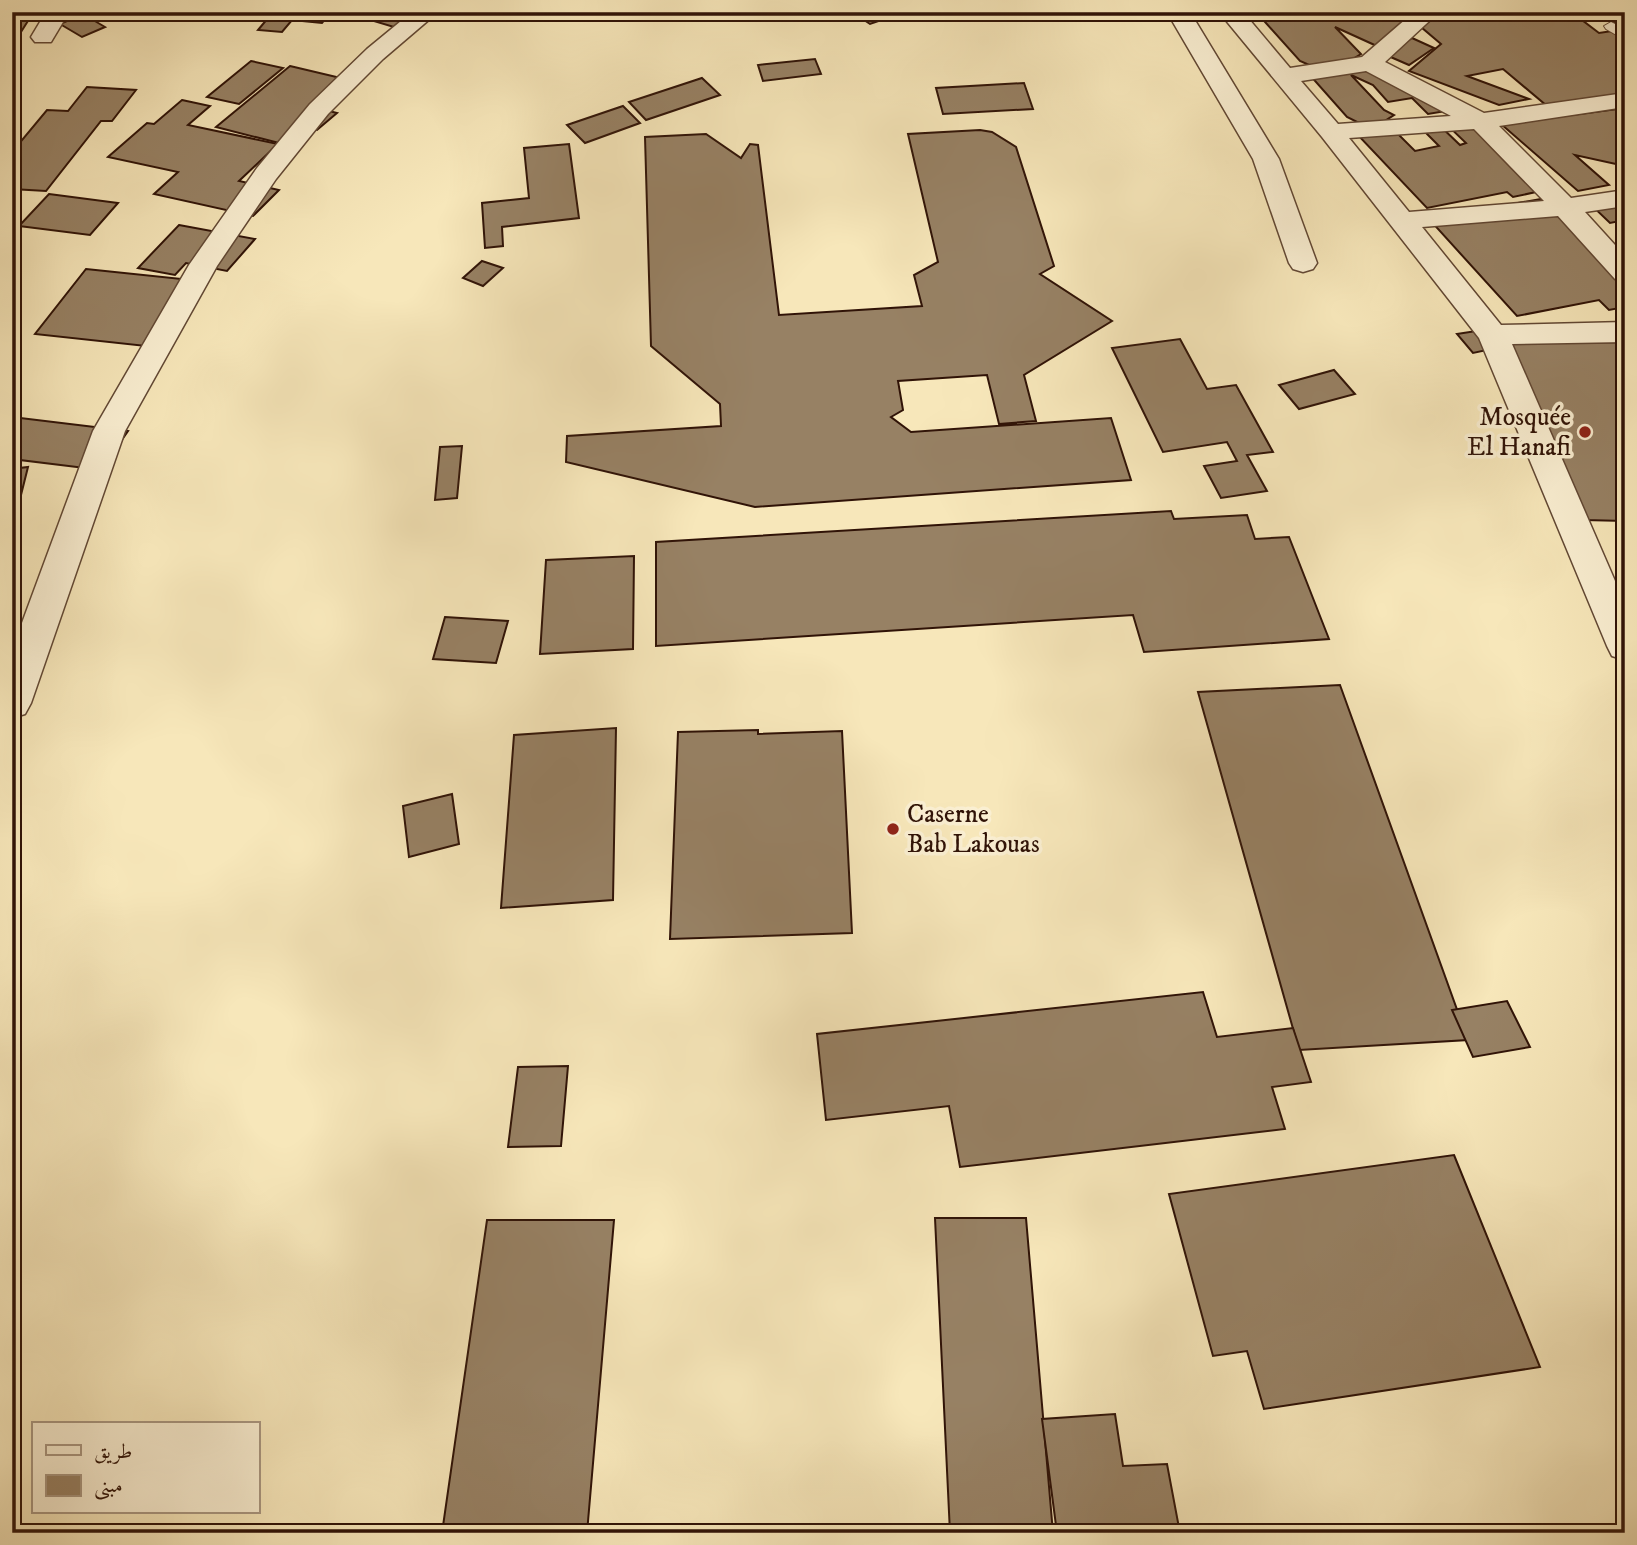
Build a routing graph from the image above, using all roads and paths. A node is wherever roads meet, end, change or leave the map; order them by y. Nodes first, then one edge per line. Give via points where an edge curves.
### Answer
1 (58, 12) edge
2 (427, 12) edge
3 (1178, 12) edge
4 (1230, 12) edge
5 (1428, 12) edge
6 (1611, 26) dead end
7 (1625, 36) edge
8 (43, 37) dead end
9 (1369, 63) junction
10 (1283, 76) junction
11 (1625, 100) edge
12 (1480, 121) junction
13 (1331, 132) junction
14 (1625, 198) edge
15 (1565, 207) junction
16 (1401, 221) junction
17 (1303, 263) dead end
18 (1625, 273) edge
19 (1625, 332) edge
20 (1493, 335) junction
21 (1625, 646) edge
22 (12, 703) edge

1 - 8 street
2 - 22 street via 319,108 203,265 109,431
3 - 17 street via 1266,159
4 - 10 street
5 - 9 street
6 - 7 lane
9 - 10 street
9 - 12 street
10 - 13 street
11 - 12 street
12 - 13 street
12 - 15 street
13 - 16 street
14 - 15 street
15 - 16 street
15 - 18 street
16 - 20 street
19 - 20 street
20 - 21 street

